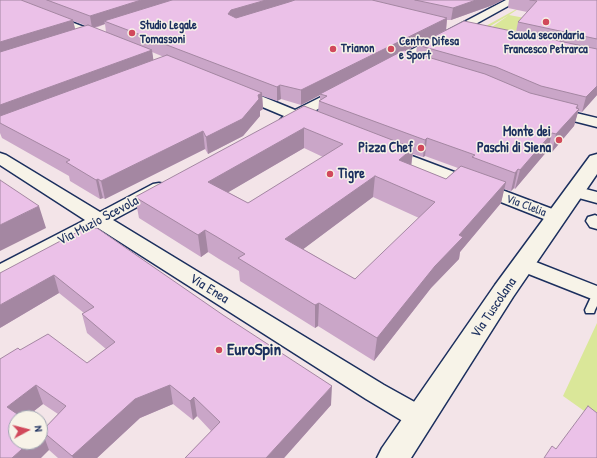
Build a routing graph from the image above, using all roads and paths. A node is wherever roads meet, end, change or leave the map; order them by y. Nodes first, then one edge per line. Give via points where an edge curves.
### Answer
1 (6, 0) edge
2 (514, 0) edge
3 (444, 24) edge
4 (111, 28) edge
5 (461, 28) junction
6 (481, 32) edge
7 (92, 34) junction
8 (75, 39) edge
9 (119, 44) edge
10 (401, 60) junction
11 (420, 66) edge
12 (380, 71) edge
13 (225, 86) edge
14 (352, 86) edge
15 (539, 107) edge
16 (296, 116) junction
17 (597, 123) edge
18 (272, 128) edge
19 (327, 128) edge
20 (378, 148) edge
21 (0, 158) edge
22 (597, 160) edge
23 (168, 183) edge
24 (574, 191) junction
25 (597, 198) edge
26 (556, 217) junction
27 (99, 220) junction
28 (524, 264) junction
29 (0, 273) edge
30 (594, 300) edge
31 (420, 418) junction
32 (393, 458) edge

1 - 7 street
2 - 5 street
3 - 5 street
4 - 7 street
5 - 6 street
5 - 10 street
7 - 8 street
7 - 9 street
10 - 11 street
10 - 12 street
13 - 16 street
14 - 16 street
15 - 17 street
16 - 18 street
16 - 19 street
20 - 26 street, Via Clelia
21 - 27 street, Via Enea
22 - 24 main road, Via Tuscolana
23 - 27 street, Via Muzio Scevola
24 - 25 street
24 - 26 main road, Via Tuscolana
26 - 28 main road, Via Tuscolana
27 - 29 street, Via Muzio Scevola
27 - 31 street, Via Enea
28 - 30 street
28 - 31 main road, Via Tuscolana
31 - 32 main road, Via Tuscolana

